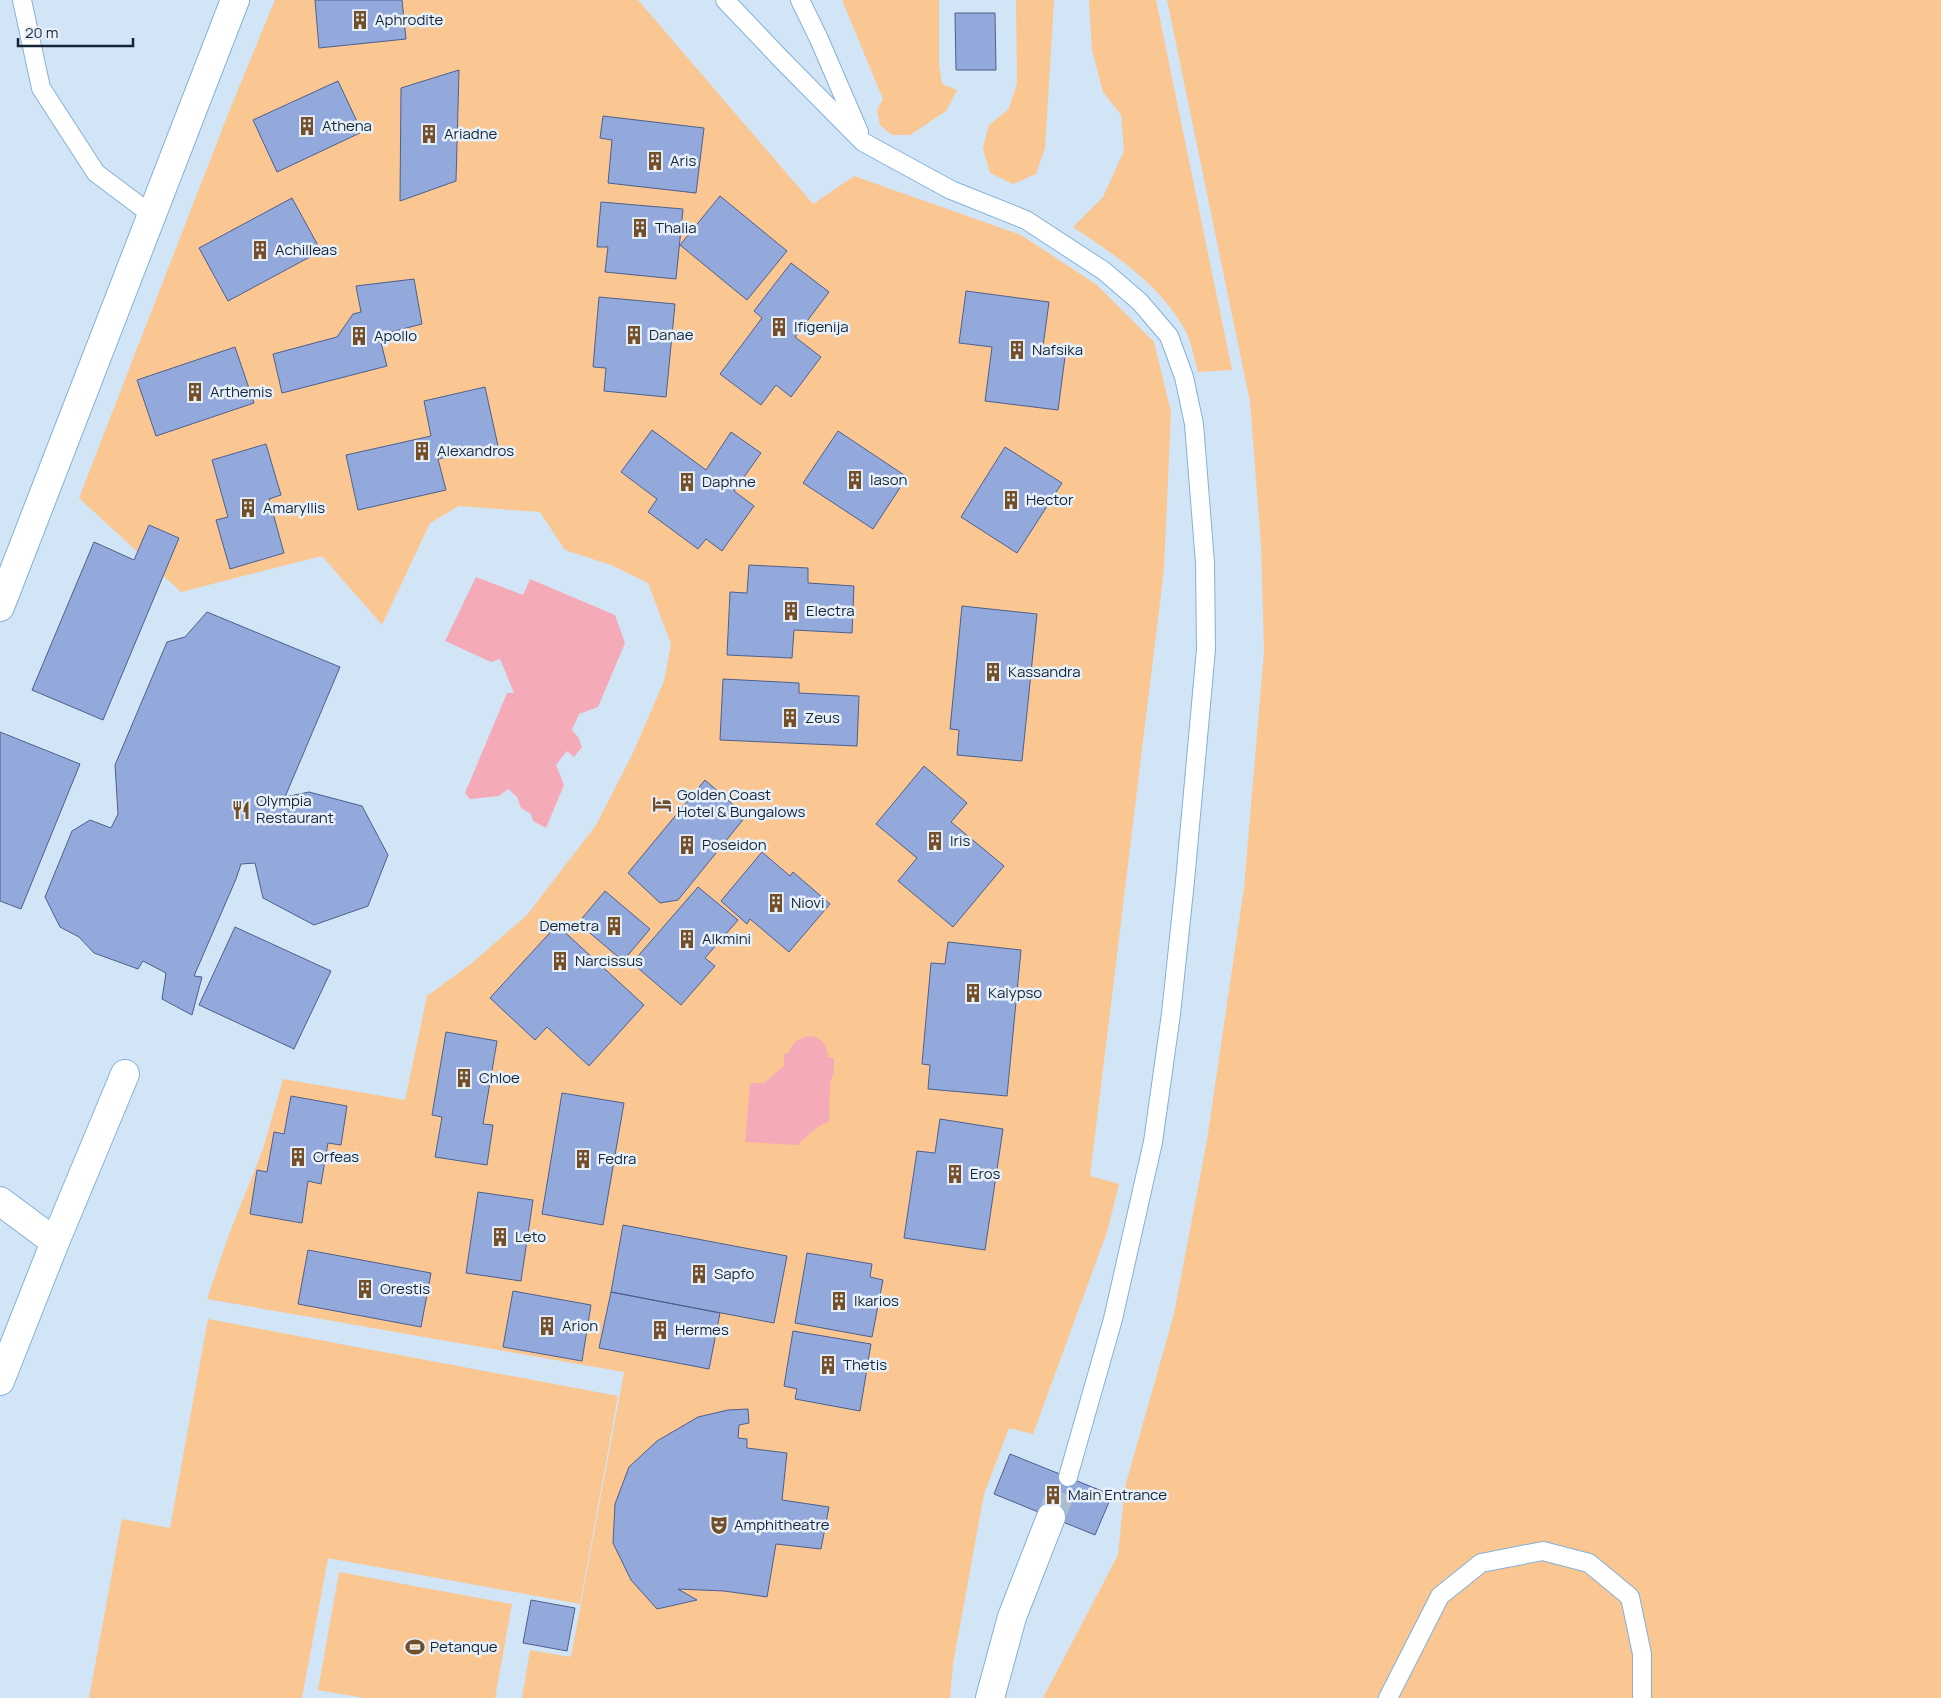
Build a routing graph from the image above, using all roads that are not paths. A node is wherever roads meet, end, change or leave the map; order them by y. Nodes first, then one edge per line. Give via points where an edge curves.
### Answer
1 (22, 0) edge
2 (235, 0) edge
3 (725, 0) edge
4 (800, 0) edge
5 (863, 142) junction
6 (152, 215) junction
7 (0, 607) edge
8 (125, 1074) dead end
9 (0, 1201) edge
10 (55, 1242) junction
11 (0, 1381) edge
12 (1068, 1477) tunnel mouth
13 (1051, 1517) tunnel mouth
14 (990, 1698) edge
15 (1388, 1698) edge
16 (1642, 1698) edge

1 - 6 lane via 41,88 96,173
2 - 6 street
3 - 5 lane
4 - 5 lane
5 - 12 lane via 951,190 1026,220 1104,271 1140,302 1169,336 1184,377 1194,424 1206,563 1206,649 1171,1014 1153,1142 1112,1319
6 - 7 street
8 - 10 street
9 - 10 street
10 - 11 street
13 - 14 street via 1012,1617
15 - 16 lane via 1440,1596 1481,1563 1543,1551 1589,1563 1630,1598 1642,1654

